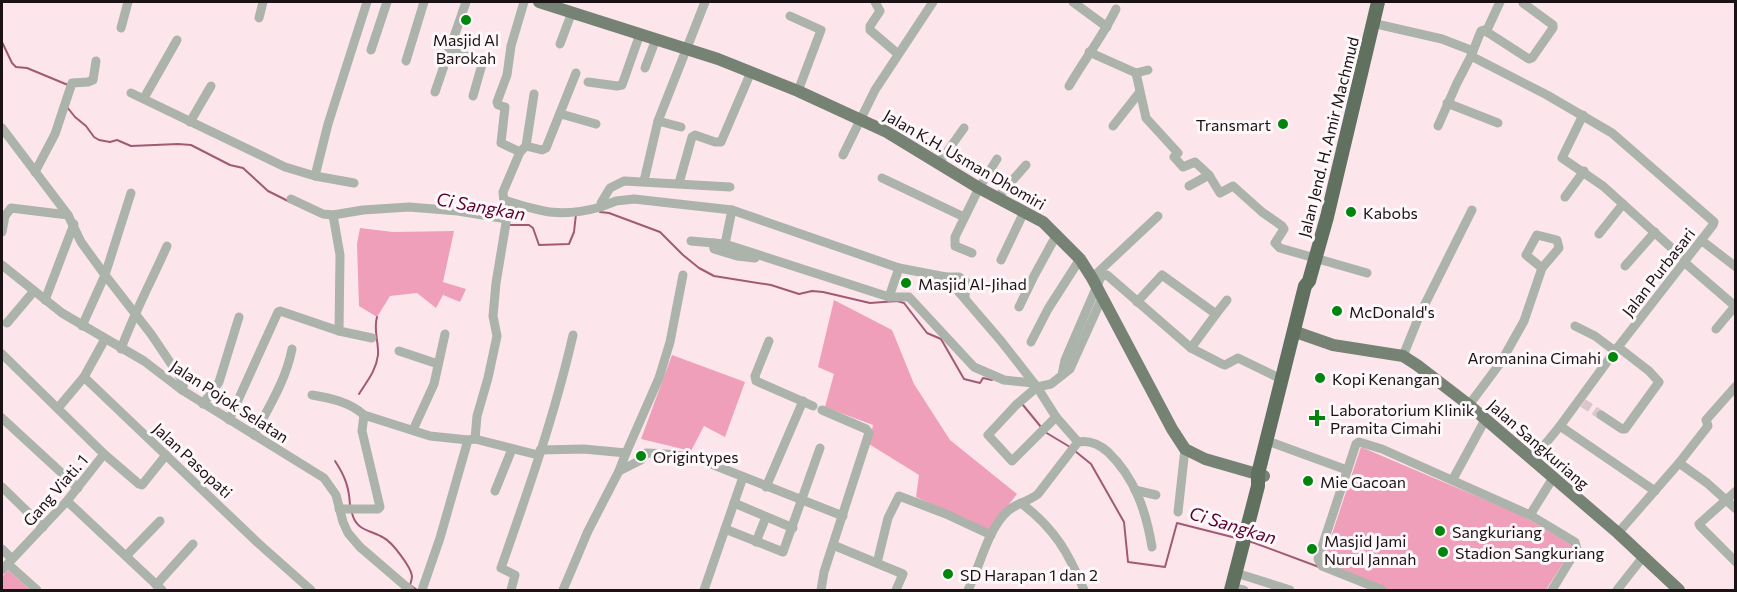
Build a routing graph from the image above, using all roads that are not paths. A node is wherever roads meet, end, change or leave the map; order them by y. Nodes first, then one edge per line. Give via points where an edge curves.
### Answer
1 (128, 2) edge
2 (263, 2) edge
3 (367, 2) edge
4 (387, 2) edge
5 (424, 2) edge
6 (466, 2) edge
7 (524, 2) edge
8 (539, 2) edge
9 (705, 2) edge
10 (875, 2) edge
11 (933, 2) edge
12 (1073, 2) edge
13 (1378, 2) edge
14 (1500, 2) edge
15 (1523, 3) dead end
16 (1116, 9) dead end
17 (572, 12) junction
18 (790, 16) dead end
19 (259, 18) dead end
20 (1372, 23) junction
21 (1107, 27) junction
22 (121, 28) dead end
23 (1486, 32) junction
24 (640, 34) junction
25 (656, 39) junction
26 (177, 40) dead end
27 (560, 44) dead end
28 (686, 47) junction
29 (371, 50) dead end
30 (449, 50) junction
31 (1089, 52) junction
32 (1472, 53) junction
33 (898, 54) junction
34 (96, 61) dead end
35 (406, 61) dead end
36 (645, 68) dead end
37 (1148, 70) dead end
38 (751, 72) junction
39 (576, 73) dead end
40 (1136, 73) junction
41 (588, 82) dead end
42 (211, 86) dead end
43 (1069, 86) dead end
44 (798, 91) junction
45 (435, 92) dead end
46 (131, 93) dead end
47 (1139, 93) junction
48 (534, 94) dead end
49 (472, 96) dead end
50 (144, 98) junction
51 (1448, 103) junction
52 (561, 114) junction
53 (1583, 116) junction
54 (860, 119) junction
55 (658, 121) junction
56 (190, 122) junction
57 (1498, 123) dead end
58 (596, 124) dead end
59 (1113, 126) dead end
60 (1438, 126) dead end
61 (681, 127) dead end
62 (2, 128) edge
63 (964, 128) dead end
64 (523, 149) junction
65 (843, 155) dead end
66 (997, 159) dead end
67 (939, 163) junction
68 (1026, 165) dead end
69 (1584, 171) junction
70 (35, 172) junction
71 (1209, 175) junction
72 (315, 176) junction
73 (882, 178) dead end
74 (644, 181) junction
75 (354, 183) dead end
76 (679, 183) junction
77 (1189, 186) dead end
78 (730, 187) dead end
79 (978, 188) junction
80 (131, 193) dead end
81 (1566, 197) dead end
82 (997, 198) junction
83 (291, 199) dead end
84 (504, 200) junction
85 (1623, 204) junction
86 (602, 206) junction
87 (732, 210) junction
88 (1472, 210) dead end
89 (1024, 212) junction
90 (68, 215) junction
91 (334, 216) junction
92 (1158, 216) dead end
93 (964, 217) junction
94 (506, 223) junction
95 (74, 224) junction
96 (2, 232) edge
97 (1655, 232) junction
98 (1057, 234) junction
99 (1599, 234) dead end
100 (1701, 240) junction
101 (691, 241) dead end
102 (713, 243) junction
103 (725, 244) junction
104 (167, 246) dead end
105 (972, 253) dead end
106 (1080, 259) junction
107 (1315, 259) junction
108 (772, 260) junction
109 (1001, 260) dead end
110 (1685, 261) junction
111 (2, 266) edge
112 (1625, 266) dead end
113 (1736, 267) edge
114 (898, 268) junction
115 (1542, 268) dead end
116 (1366, 273) dead end
117 (105, 275) junction
118 (683, 275) dead end
119 (1097, 288) junction
120 (34, 291) junction
121 (889, 297) junction
122 (45, 300) junction
123 (1227, 300) dead end
124 (1137, 302) junction
125 (1019, 307) dead end
126 (134, 313) junction
127 (1216, 314) junction
128 (239, 317) dead end
129 (7, 323) dead end
130 (82, 326) junction
131 (1575, 326) dead end
132 (1716, 329) dead end
133 (339, 331) junction
134 (1296, 332) junction
135 (445, 334) dead end
136 (573, 335) dead end
137 (372, 338) dead end
138 (105, 339) junction
139 (769, 340) dead end
140 (1031, 342) dead end
141 (121, 348) junction
142 (1191, 348) junction
143 (292, 349) dead end
144 (1616, 349) junction
145 (399, 351) dead end
146 (2, 354) edge
147 (1403, 356) junction
148 (438, 364) junction
149 (84, 377) junction
150 (1281, 379) junction
151 (1035, 385) junction
152 (1736, 386) edge
153 (182, 390) junction
154 (312, 394) dead end
155 (803, 401) junction
156 (203, 404) junction
157 (1469, 405) junction
158 (813, 406) dead end
159 (58, 408) junction
160 (822, 410) dead end
161 (364, 415) junction
162 (1601, 415) tunnel mouth
163 (1056, 417) junction
164 (2, 418) edge
165 (229, 420) junction
166 (1485, 420) junction
167 (1560, 426) junction
168 (413, 430) junction
169 (254, 435) junction
170 (472, 440) junction
171 (1273, 443) junction
172 (820, 448) dead end
173 (1074, 448) junction
174 (512, 449) junction
175 (1185, 449) junction
176 (539, 452) junction
177 (626, 453) junction
178 (104, 454) junction
179 (166, 455) junction
180 (1532, 460) junction
181 (1679, 464) junction
182 (1347, 470) junction
183 (619, 471) junction
184 (742, 477) junction
185 (1260, 478) junction
186 (1553, 478) junction
187 (1453, 479) junction
188 (2, 487) edge
189 (766, 487) junction
190 (78, 488) junction
191 (1135, 490) junction
192 (1655, 491) junction
193 (1736, 491) edge
194 (495, 492) dead end
195 (1156, 495) dead end
196 (802, 500) junction
197 (1727, 500) junction
198 (67, 501) junction
199 (734, 503) junction
200 (1021, 503) junction
201 (339, 509) junction
202 (1736, 509) edge
203 (1179, 512) dead end
204 (1530, 515) junction
205 (843, 516) junction
206 (766, 517) junction
207 (160, 521) dead end
208 (43, 527) junction
209 (793, 528) junction
210 (725, 529) junction
211 (1618, 533) junction
212 (991, 535) junction
213 (756, 542) junction
214 (193, 544) dead end
215 (833, 545) junction
216 (1152, 547) dead end
217 (2, 549) edge
218 (126, 556) junction
219 (1643, 557) junction
220 (1736, 562) edge
221 (876, 563) junction
222 (7, 565) edge
223 (1236, 585) edge
224 (159, 589) edge
225 (1377, 590) edge
226 (37, 591) edge
227 (311, 591) edge
228 (410, 591) edge
229 (422, 591) edge
230 (511, 591) edge
231 (563, 591) edge
232 (704, 591) edge
233 (821, 591) edge
234 (896, 591) edge
235 (968, 591) edge
236 (1084, 591) edge
237 (1290, 591) edge
238 (1552, 591) edge
239 (1617, 591) edge
240 (1679, 591) edge

1 - 22 street
2 - 19 street
3 - 72 street
4 - 29 street
5 - 35 street
6 - 30 street
7 - 64 street via 497,102 505,107 503,145
8 - 17 main road, Jalan K.H. Usman Dhomiri
9 - 28 street
10 - 33 street via 880,11 870,30
11 - 33 street
12 - 21 street
13 - 20 highway, Jalan Jend. H. Amir Machmud
14 - 23 street
15 - 23 street via 1553,25 1532,58
16 - 21 street
17 - 24 main road, Jalan K.H. Usman Dhomiri
17 - 27 street
18 - 44 street via 821,30
20 - 32 street, Jalan Purbasari via 1442,39
20 - 107 highway, Jalan Jend. H. Amir Machmud
21 - 31 street
23 - 32 street via 1481,31
24 - 25 main road, Jalan K.H. Usman Dhomiri
24 - 41 street via 622,85
25 - 28 main road, Jalan K.H. Usman Dhomiri
25 - 36 street
26 - 50 street
28 - 38 main road, Jalan K.H. Usman Dhomiri
28 - 55 street
30 - 45 street
30 - 49 street via 483,61
31 - 40 street
31 - 43 street
32 - 51 street
32 - 53 street, Jalan Purbasari
33 - 54 street
34 - 70 street via 93,80 71,86 56,134
37 - 40 street
38 - 44 main road, Jalan K.H. Usman Dhomiri
38 - 76 street via 721,142 692,137
39 - 52 street
40 - 47 street
42 - 56 street
44 - 54 main road, Jalan K.H. Usman Dhomiri
46 - 50 street
47 - 59 street
47 - 71 street via 1146,118 1178,153 1174,157 1183,167 1195,162
48 - 64 street
50 - 56 street
51 - 57 street
51 - 60 street
52 - 58 street
52 - 64 street via 545,149
53 - 69 street via 1562,155
53 - 100 street, Jalan Purbasari via 1624,142 1713,219
54 - 65 street
54 - 67 main road, Jalan K.H. Usman Dhomiri
55 - 61 street
55 - 74 street
56 - 72 street
62 - 70 street
63 - 67 street
64 - 84 street via 503,192
66 - 79 street
67 - 79 main road, Jalan K.H. Usman Dhomiri
68 - 82 street
69 - 81 street
69 - 85 street
70 - 90 street
71 - 77 street
71 - 107 street via 1220,193 1233,186 1282,226 1275,243 1280,248
72 - 75 street
73 - 93 street
74 - 76 street
74 - 86 street via 618,183 610,188
76 - 78 street
79 - 82 main road, Jalan K.H. Usman Dhomiri
79 - 93 street
80 - 117 street
82 - 89 main road, Jalan K.H. Usman Dhomiri
83 - 91 street
84 - 86 street via 560,214
84 - 94 street
85 - 97 street
85 - 99 street
86 - 87 street via 634,199
87 - 103 street
87 - 114 street
88 - 147 street
89 - 98 main road, Jalan K.H. Usman Dhomiri
89 - 109 street
90 - 95 street
90 - 96 street via 11,208
91 - 94 street via 410,207 458,211
91 - 133 street via 341,276
92 - 119 street
93 - 105 street via 954,244
94 - 170 street via 493,316 497,336
95 - 117 street via 81,242
95 - 122 street
97 - 110 street
97 - 112 street
98 - 106 main road, Jalan K.H. Usman Dhomiri
98 - 125 street
100 - 110 street, Jalan Purbasari
100 - 113 street
101 - 102 street
102 - 103 street
102 - 108 street via 714,249 737,256
103 - 108 street
104 - 126 street
106 - 119 main road, Jalan K.H. Usman Dhomiri
106 - 140 street
107 - 116 street
107 - 134 highway, Jalan Jend. H. Amir Machmud
108 - 121 street
110 - 132 street via 1735,306
110 - 144 street, Jalan Purbasari
111 - 120 street, Jalan Pojok Selatan
114 - 121 street
114 - 151 street via 946,277
115 - 157 street via 1524,321 1501,362
117 - 126 street
117 - 130 street
118 - 177 street via 659,378
119 - 124 street via 1102,276 1107,275
119 - 151 street via 1070,369 1051,384
119 - 175 main road, Jalan K.H. Usman Dhomiri
120 - 122 street, Jalan Pojok Selatan
120 - 129 street
121 - 151 street via 909,297 974,367 1004,380
122 - 130 street, Jalan Pojok Selatan
123 - 127 street
124 - 127 street via 1162,275
124 - 142 street
126 - 141 street
126 - 153 street via 184,382
127 - 142 street
128 - 156 street via 219,382
130 - 138 street, Jalan Pojok Selatan
131 - 144 street
133 - 137 street
133 - 165 street via 278,312
134 - 147 main road, Jalan Sangkuriang via 1333,345
134 - 150 highway, Jalan Jend. H. Amir Machmud
134 - 171 highway, Jalan Jend. H. Amir Machmud
135 - 148 street
136 - 176 street via 563,381
138 - 141 street, Jalan Pojok Selatan
138 - 149 street
139 - 155 street via 756,381
141 - 153 street, Jalan Pojok Selatan
142 - 150 street via 1222,364 1238,358
143 - 169 street via 275,395
144 - 162 street via 1659,382 1625,429
144 - 167 street, Jalan Purbasari
145 - 148 street
146 - 159 street
147 - 157 main road, Jalan Sangkuriang
148 - 168 street via 434,384
149 - 159 street
149 - 179 street, Jalan Pasopati
150 - 185 highway, Jalan Jend. H. Amir Machmud
151 - 163 street
151 - 163 street via 988,435 1012,460
152 - 181 street via 1706,420 1708,426
153 - 156 street, Jalan Pojok Selatan
154 - 161 street via 346,403
155 - 158 street
155 - 189 street
156 - 165 street, Jalan Pojok Selatan
157 - 166 main road, Jalan Sangkuriang
159 - 178 street
160 - 205 street via 868,432
161 - 168 street
161 - 201 street via 362,431 380,507
163 - 173 street
164 - 190 street
165 - 169 street, Jalan Pojok Selatan
166 - 180 main road, Jalan Sangkuriang
166 - 187 street
167 - 180 street, Jalan Purbasari
167 - 192 street
168 - 170 street via 430,436
169 - 201 street, Jalan Pojok Selatan via 324,478 336,495
170 - 174 street
170 - 229 street
171 - 182 street
171 - 185 highway, Jalan Jend. H. Amir Machmud
172 - 196 street
173 - 191 street via 1087,441 1104,449 1127,474
173 - 200 street via 1038,494
174 - 176 street
174 - 194 street
175 - 185 main road
175 - 203 street
176 - 177 street via 584,449
176 - 230 street via 501,568 515,575
177 - 183 street
178 - 179 street via 141,485
178 - 190 street, Gang Viati. 1
179 - 227 street, Jalan Pasopati
180 - 186 main road, Jalan Sangkuriang
181 - 192 street
181 - 197 street
182 - 187 street via 1360,442
182 - 225 street via 1318,559 1322,566
183 - 184 street via 641,460 646,453 658,453 701,460
183 - 231 street
184 - 189 street
184 - 199 street
185 - 223 highway, Jalan Jend. H. Amir Machmud
186 - 204 street
186 - 211 main road, Jalan Sangkuriang
187 - 204 street
188 - 208 street
189 - 196 street
190 - 198 street, Gang Viati. 1
191 - 195 street
191 - 216 street
192 - 211 street
193 - 197 street
196 - 205 street
196 - 209 street
197 - 202 street
197 - 220 street via 1700,526
198 - 208 street, Gang Viati. 1
198 - 218 street
199 - 206 street
199 - 210 street
200 - 212 street via 1004,514
200 - 236 street via 1040,517 1069,555
201 - 228 street, Jalan Pojok Selatan via 345,527 360,547
204 - 238 street via 1577,545
205 - 215 street
206 - 209 street
206 - 213 street
207 - 218 street
208 - 222 street, Gang Viati. 1
209 - 213 street via 781,553
210 - 213 street
210 - 232 street
211 - 219 main road, Jalan Sangkuriang
212 - 221 street via 900,496 888,518
212 - 235 street
214 - 224 street
215 - 221 street
215 - 233 street
217 - 222 street
218 - 224 street
219 - 239 street
219 - 240 main road, Jalan Sangkuriang
221 - 234 street via 903,574
222 - 226 street
223 - 237 street

